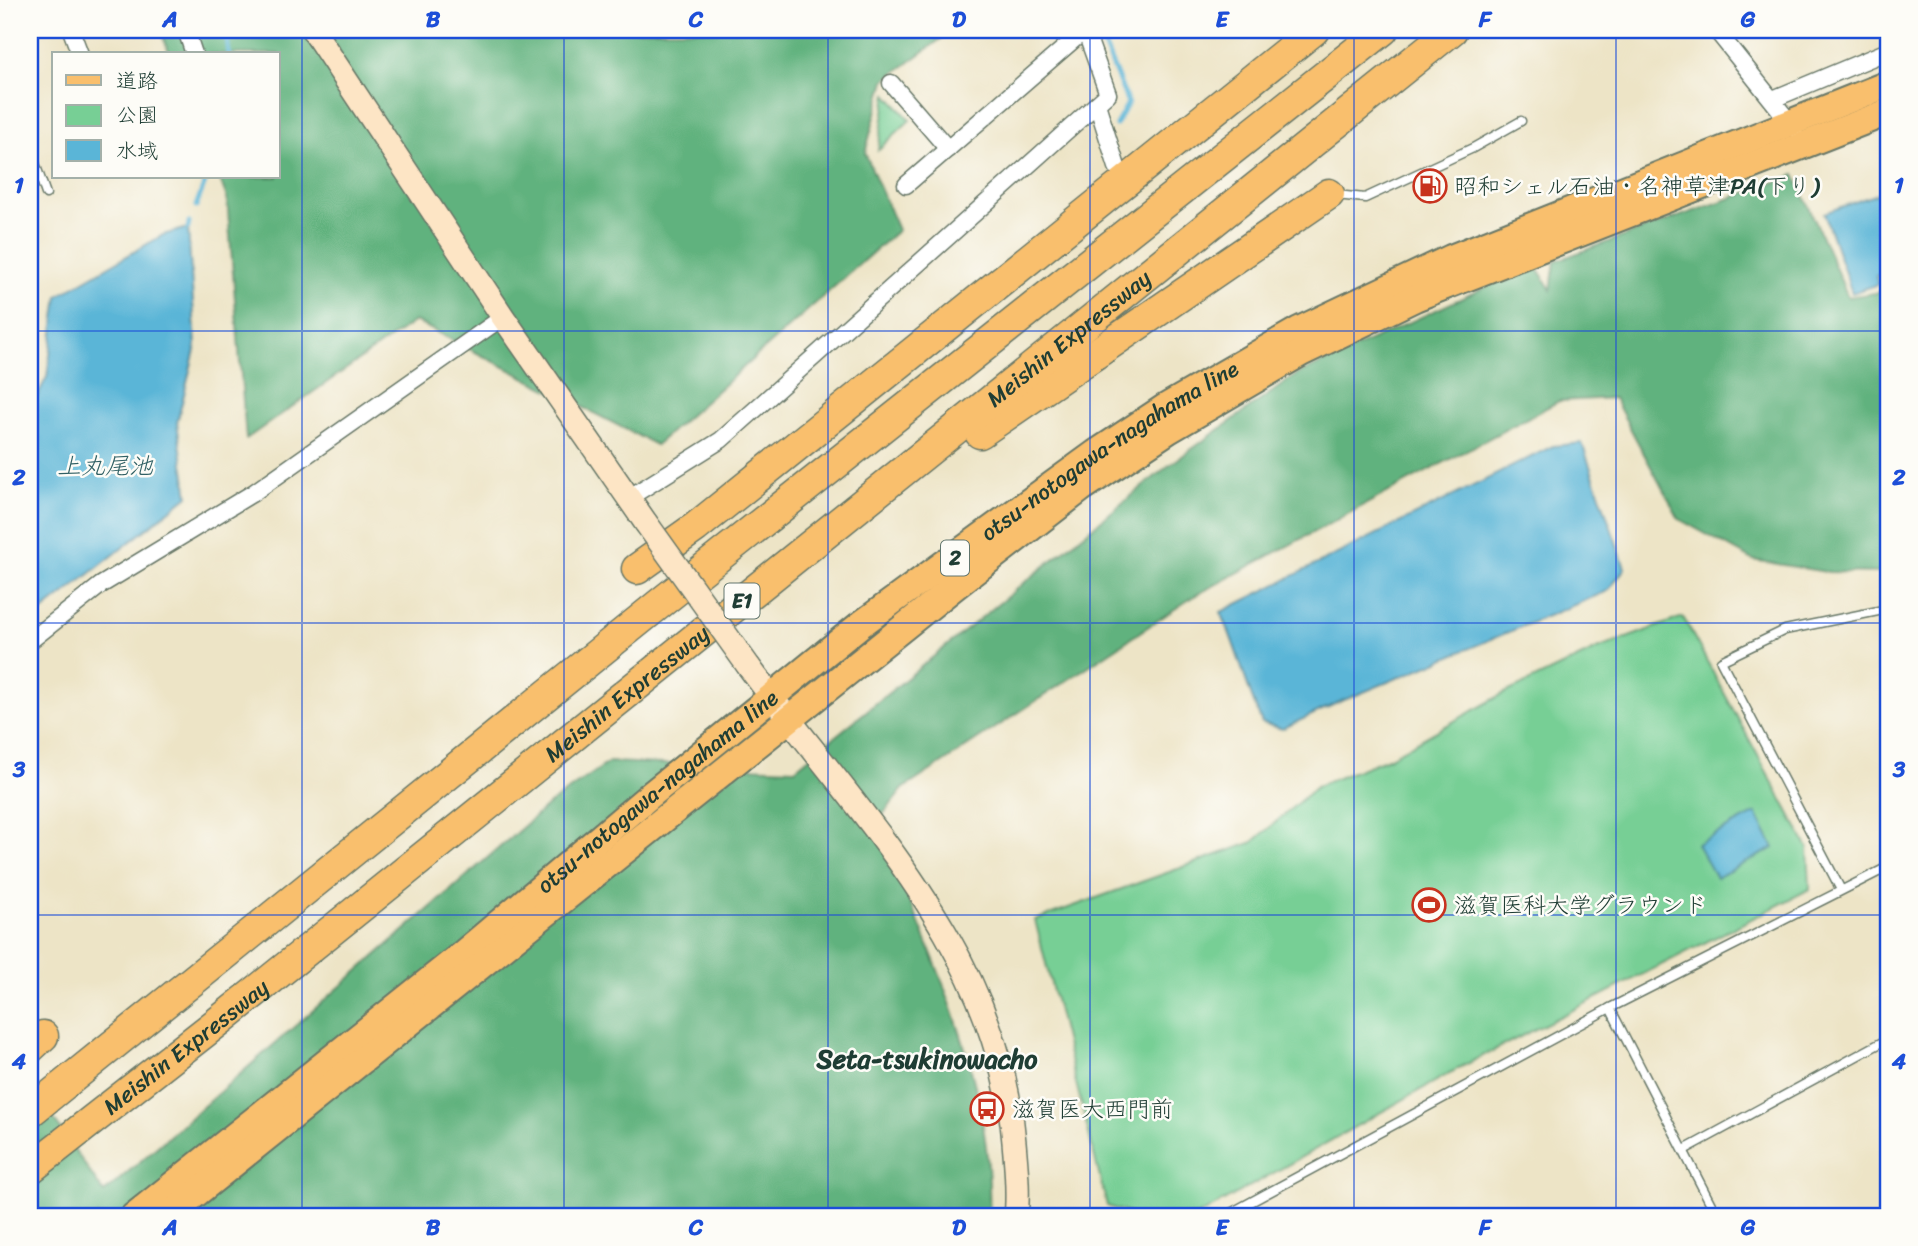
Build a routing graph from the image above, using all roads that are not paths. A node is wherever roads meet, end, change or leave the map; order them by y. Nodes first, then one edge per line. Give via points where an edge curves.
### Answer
1 (71, 30) edge
2 (186, 30) edge
3 (313, 30) edge
4 (1314, 30) edge
5 (1383, 30) edge
6 (1452, 30) edge
7 (1716, 30) edge
8 (1888, 51) edge
9 (79, 52) edge
10 (193, 52) edge
11 (891, 83) dead end
12 (1888, 84) edge
13 (1773, 99) junction
14 (1097, 104) junction
15 (1888, 112) edge
16 (1521, 121) dead end
17 (1796, 133) junction
18 (30, 149) edge
19 (948, 149) junction
20 (32, 162) edge
21 (1117, 167) dead end
22 (906, 185) dead end
23 (46, 194) dead end
24 (1329, 194) joint
25 (503, 317) junction
26 (630, 497) junction
27 (813, 546) junction
28 (637, 569) dead end
29 (1888, 609) edge
30 (30, 641) edge
31 (780, 708) junction
32 (1888, 867) edge
33 (1840, 890) junction
34 (1610, 1008) junction
35 (1888, 1039) edge
36 (30, 1112) edge
37 (1684, 1150) junction
38 (30, 1169) edge
39 (1016, 1213) edge
40 (134, 1216) edge
41 (168, 1216) edge
42 (1040, 1216) edge
43 (1225, 1216) edge
44 (1717, 1216) edge

1 - 9 street
2 - 10 street
3 - 25 street
4 - 28 highway via 696,527
5 - 36 highway, Meishin Expressway / E1 via 685,583
6 - 27 highway, Meishin Expressway / E1
7 - 13 street
8 - 13 street
11 - 19 street
12 - 17 main road, otsu-notogawa-nagahama line / 2
13 - 17 street
14 - 19 street via 1108,94 1084,30
14 - 21 street
14 - 26 street via 721,440
15 - 17 main road, otsu-notogawa-nagahama line / 2
16 - 24 lane via 1365,198
17 - 31 main road, otsu-notogawa-nagahama line / 2 via 1451,258 1299,330 1222,373 1096,453 860,625
18 - 20 lane
19 - 22 street
20 - 23 lane
24 - 27 highway
25 - 26 street
25 - 30 street via 253,493 101,585
26 - 31 street, bridge
27 - 38 highway, Meishin Expressway / E1
29 - 33 lane via 1785,630 1721,661
31 - 39 street via 885,839 956,949 1001,1058 1011,1111
31 - 40 main road, otsu-notogawa-nagahama line / 2 via 648,797 449,964
31 - 41 main road, otsu-notogawa-nagahama line / 2
32 - 33 lane
33 - 34 lane
34 - 37 lane
34 - 43 lane
35 - 37 lane
37 - 44 lane
39 - 42 lane

